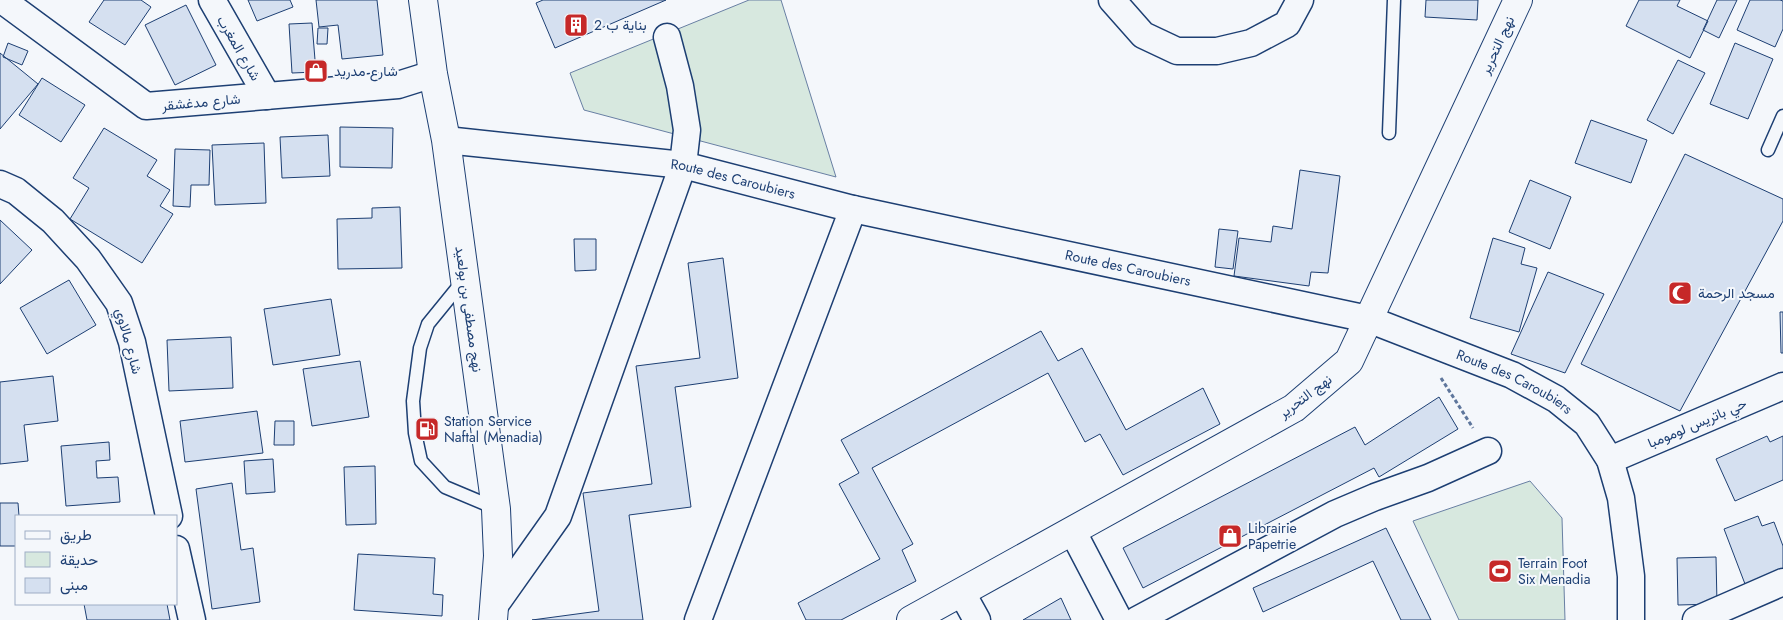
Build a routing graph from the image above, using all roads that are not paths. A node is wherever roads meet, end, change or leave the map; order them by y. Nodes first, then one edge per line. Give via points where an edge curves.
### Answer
1 (2, 0) edge
2 (212, 0) edge
3 (423, 0) edge
4 (1112, 0) edge
5 (1300, 0) edge
6 (1394, 0) edge
7 (1518, 0) edge
8 (667, 37) dead end
9 (433, 74) junction
10 (267, 96) junction
11 (1783, 116) edge
12 (1389, 133) dead end
13 (446, 140) junction
14 (1768, 150) dead end
15 (683, 165) junction
16 (0, 184) edge
17 (853, 208) junction
18 (465, 279) junction
19 (1368, 319) junction
20 (1783, 386) edge
21 (1488, 452) road end
22 (1610, 460) junction
23 (496, 509) junction
24 (169, 515) edge
25 (1073, 532) junction
26 (178, 557) edge
27 (1783, 582) edge
28 (962, 593) junction
29 (494, 612) edge
30 (192, 620) edge
31 (698, 620) edge
32 (911, 620) edge
33 (977, 620) edge
34 (1119, 620) edge
35 (1137, 620) edge
36 (1631, 620) edge
37 (1696, 620) edge

1 - 10 street, شارع مدغشقر via 146,106
2 - 10 street, شارع المغرب
3 - 9 street, نهج مصطفى بن بولعيد
4 - 5 street via 1143,35 1177,52 1217,52 1251,43 1287,24
6 - 12 lane
7 - 19 street, نهج التحرير
8 - 15 street via 680,86 686,130
9 - 10 street, شارع مدغشقر via 398,85
9 - 13 street, نهج مصطفى بن بولعيد
11 - 14 lane
13 - 15 street, Route des Caroubiers
13 - 18 street, نهج مصطفى بن بولعيد
15 - 17 street, Route des Caroubiers
15 - 29 street via 558,516
16 - 24 street, شارع مالاوي via 16,191 53,221 88,259 119,302 132,342
17 - 19 street, Route des Caroubiers
17 - 31 street
18 - 23 street, نهج مصطفى بن بولعيد
18 - 23 lane via 425,332 414,392 415,433 421,460 445,487
19 - 22 street, Route des Caroubiers via 1512,375 1556,399 1587,424
19 - 25 street, نهج التحرير via 1349,361 1294,408
20 - 22 street, حي باتريس لومومبا
21 - 35 street via 1335,514
22 - 36 street, Route des Caroubiers via 1621,498 1631,576
23 - 29 street, نهج مصطفى بن بولعيد via 498,556
25 - 28 street, نهج التحرير
25 - 34 street
26 - 30 street
27 - 37 street
28 - 32 street, نهج التحرير
28 - 33 street

